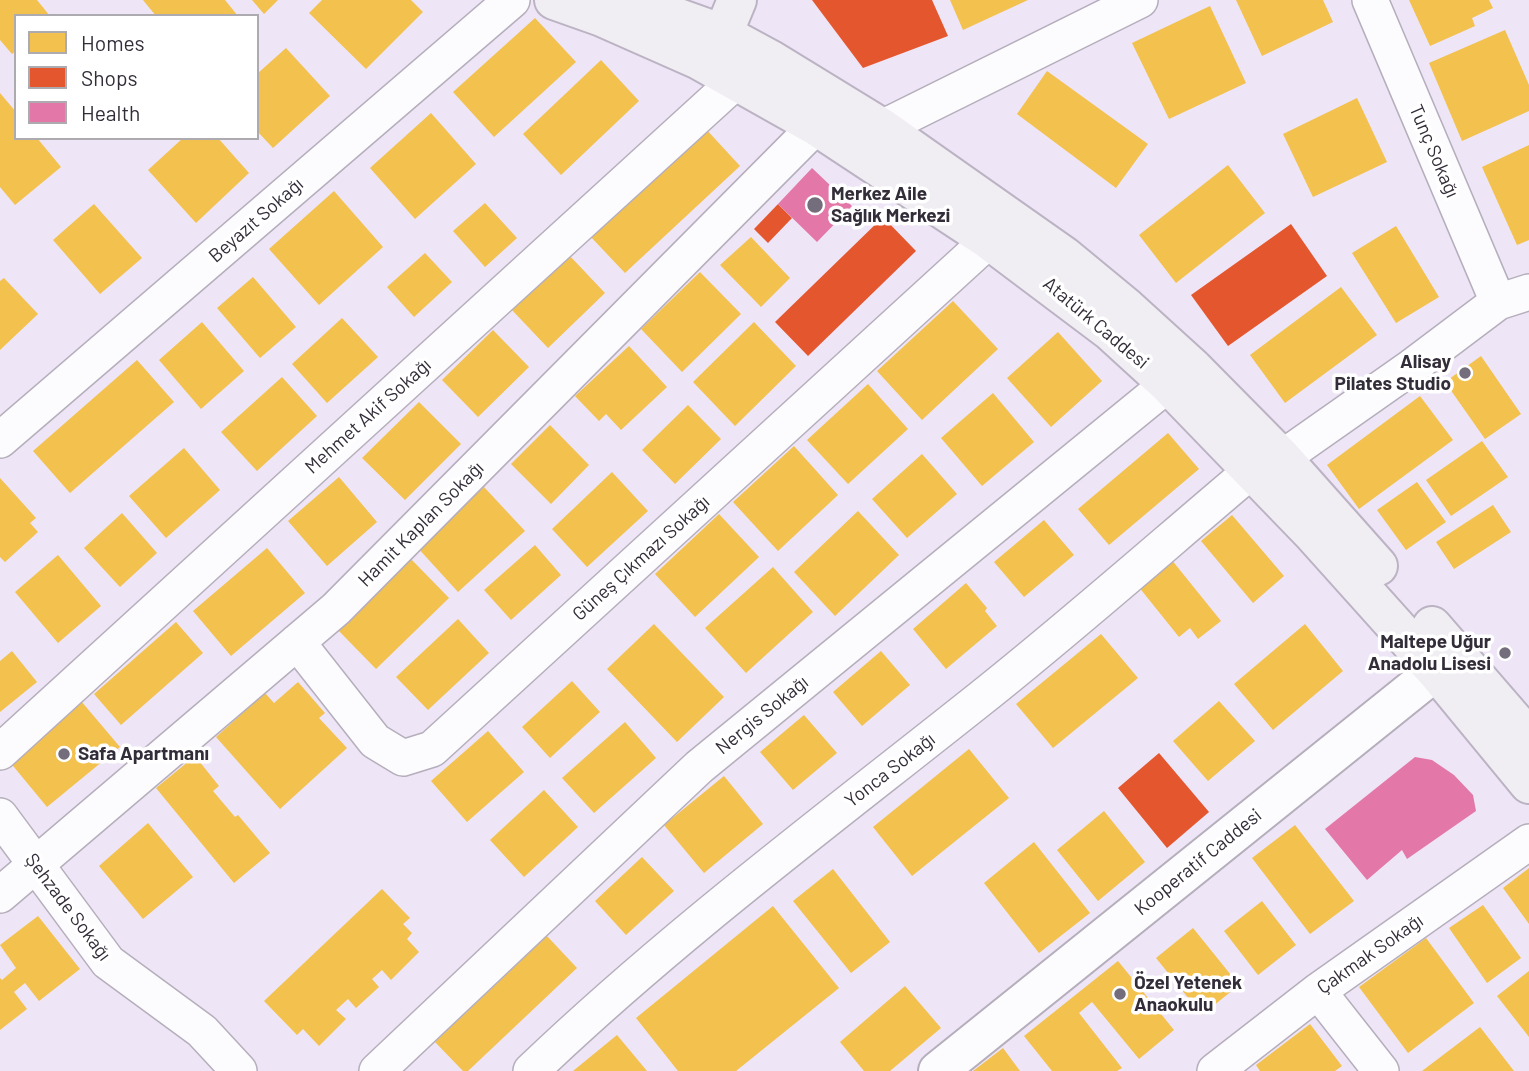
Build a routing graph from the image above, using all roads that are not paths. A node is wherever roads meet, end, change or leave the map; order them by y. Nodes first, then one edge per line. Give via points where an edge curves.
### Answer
1 (512, 0) edge
2 (554, 0) edge
3 (628, 0) edge
4 (1140, 0) edge
5 (1370, 0) edge
6 (685, 10) edge
7 (719, 31) edge
8 (736, 81) junction
9 (816, 126) junction
10 (869, 139) junction
11 (989, 240) junction
12 (1514, 297) edge
13 (1168, 384) junction
14 (0, 440) edge
15 (1267, 465) junction
16 (297, 642) junction
17 (1447, 662) junction
18 (1529, 738) edge
19 (0, 752) edge
20 (1529, 784) edge
21 (0, 817) edge
22 (1529, 842) edge
23 (36, 865) junction
24 (0, 895) edge
25 (1318, 991) junction
26 (239, 1071) edge
27 (377, 1071) edge
28 (531, 1071) edge
29 (938, 1071) edge
30 (1214, 1071) edge
31 (1381, 1071) edge

1 - 14 street, Beyazıt Sokağı
2 - 7 main road, Atatürk Caddesi via 601,17
3 - 6 main road, Atatürk Caddesi
4 - 10 street
5 - 12 street, Tunç Sokağı
6 - 7 main road, Atatürk Caddesi
7 - 8 main road, Atatürk Caddesi
7 - 10 main road, Atatürk Caddesi
8 - 9 main road, Atatürk Caddesi
8 - 19 street, Mehmet Akif Sokağı
9 - 10 main road, Atatürk Caddesi
9 - 16 street, Hamit Kaplan Sokağı via 336,609
10 - 11 main road, Atatürk Caddesi
10 - 15 main road, Atatürk Caddesi via 1064,256 1096,282 1193,368
11 - 13 main road, Atatürk Caddesi via 1110,331
11 - 16 street, Güneş Çıkmazı Sokağı via 432,749 403,758 375,741
12 - 15 street, Yonca Sokağı
13 - 15 main road, Atatürk Caddesi
13 - 27 street, Nergis Sokağı via 699,767
15 - 17 main road, Atatürk Caddesi
15 - 28 street, Yonca Sokağı via 590,1014
16 - 23 street, Hamit Kaplan Sokağı
17 - 18 main road, Atatürk Caddesi
17 - 20 main road, Atatürk Caddesi
17 - 29 street, Kooperatif Caddesi
21 - 23 street, Şehzade Sokağı
22 - 25 street, Çakmak Sokağı
23 - 24 street, Hamit Kaplan Sokağı
23 - 26 street, Şehzade Sokağı via 108,962 202,1031
25 - 30 street, Çakmak Sokağı
25 - 31 street

